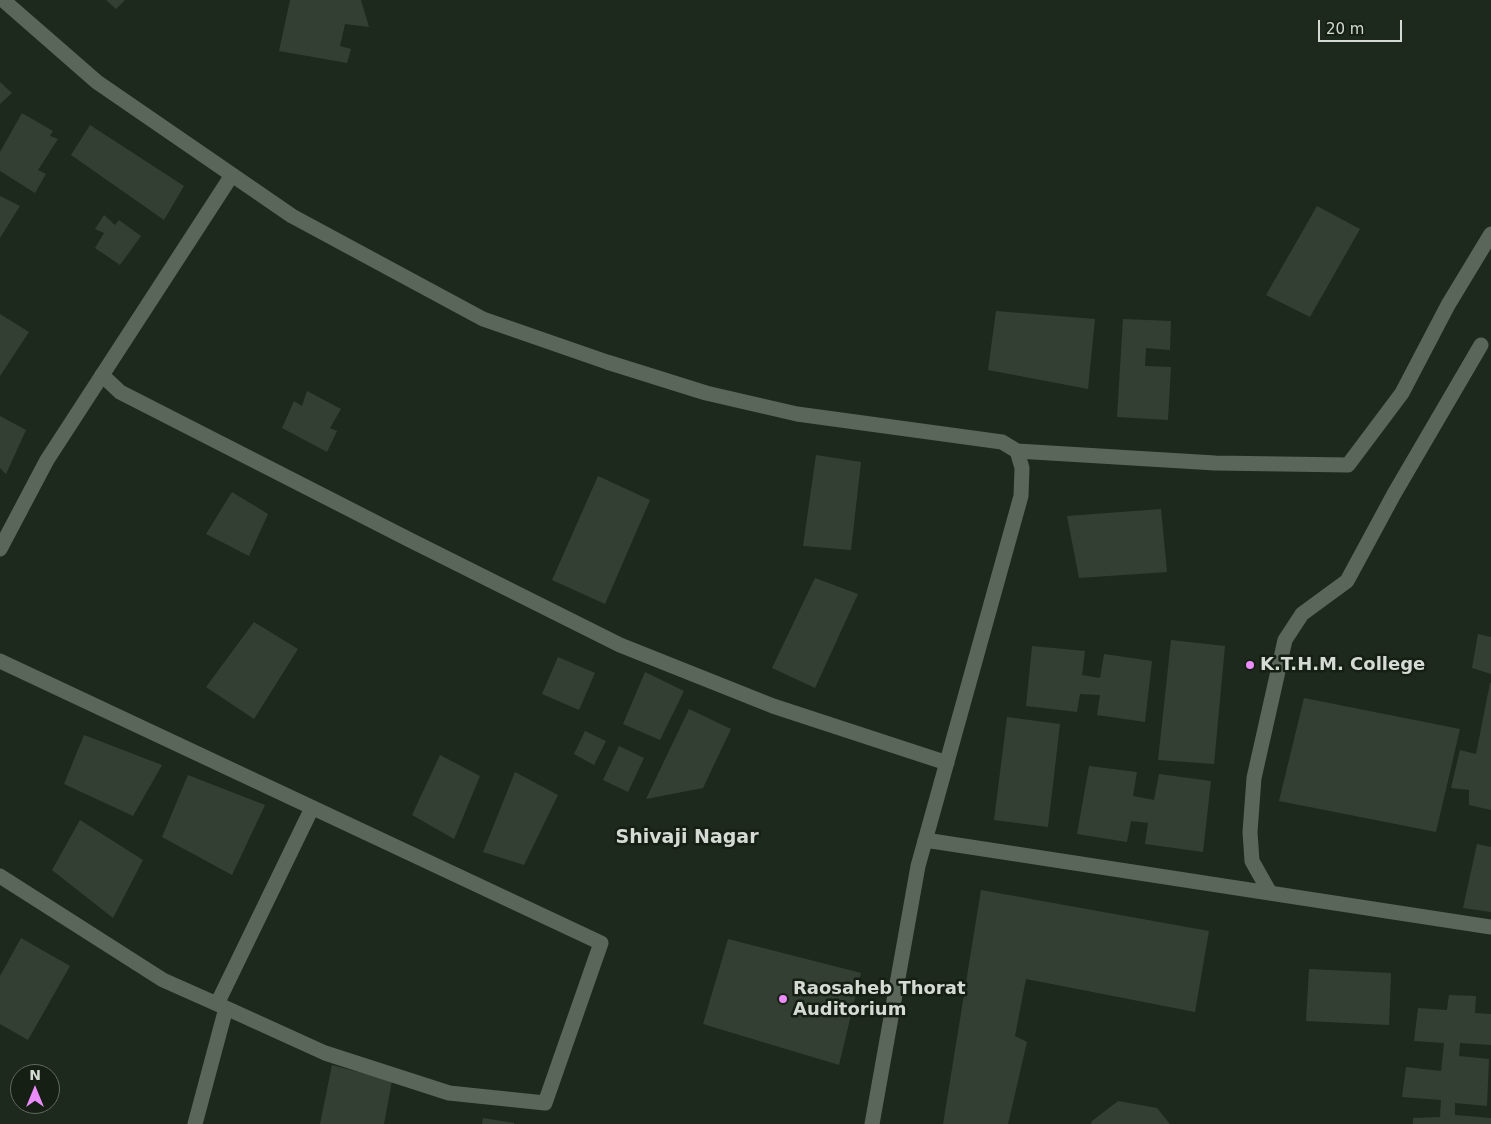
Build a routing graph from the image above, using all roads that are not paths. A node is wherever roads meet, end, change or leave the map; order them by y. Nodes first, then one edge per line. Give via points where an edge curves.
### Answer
1 (3, 0) edge
2 (232, 175) junction
3 (1491, 234) edge
4 (1481, 345) dead end
5 (102, 375) junction
6 (1016, 451) junction
7 (0, 549) edge
8 (0, 661) edge
9 (947, 763) junction
10 (312, 808) junction
11 (925, 840) junction
12 (0, 876) edge
13 (1270, 893) junction
14 (1491, 927) edge
15 (221, 1006) junction
16 (195, 1124) edge
17 (872, 1124) edge

1 - 2 street via 96,82
2 - 5 street
2 - 6 street via 292,216 483,319 706,393 797,414 1002,442
3 - 6 street via 1448,305 1402,393 1348,465 1215,463
4 - 13 street via 1347,582 1302,614 1285,640 1254,778 1250,832 1252,861
5 - 7 street via 47,460
5 - 9 street via 120,392 620,645 773,706
6 - 9 street via 1022,468 1021,496
8 - 10 street
9 - 11 street
10 - 15 street
10 - 15 street via 601,943 545,1102 449,1093 325,1053
11 - 13 street
11 - 17 street
12 - 15 street via 162,980
13 - 14 street
15 - 16 street

